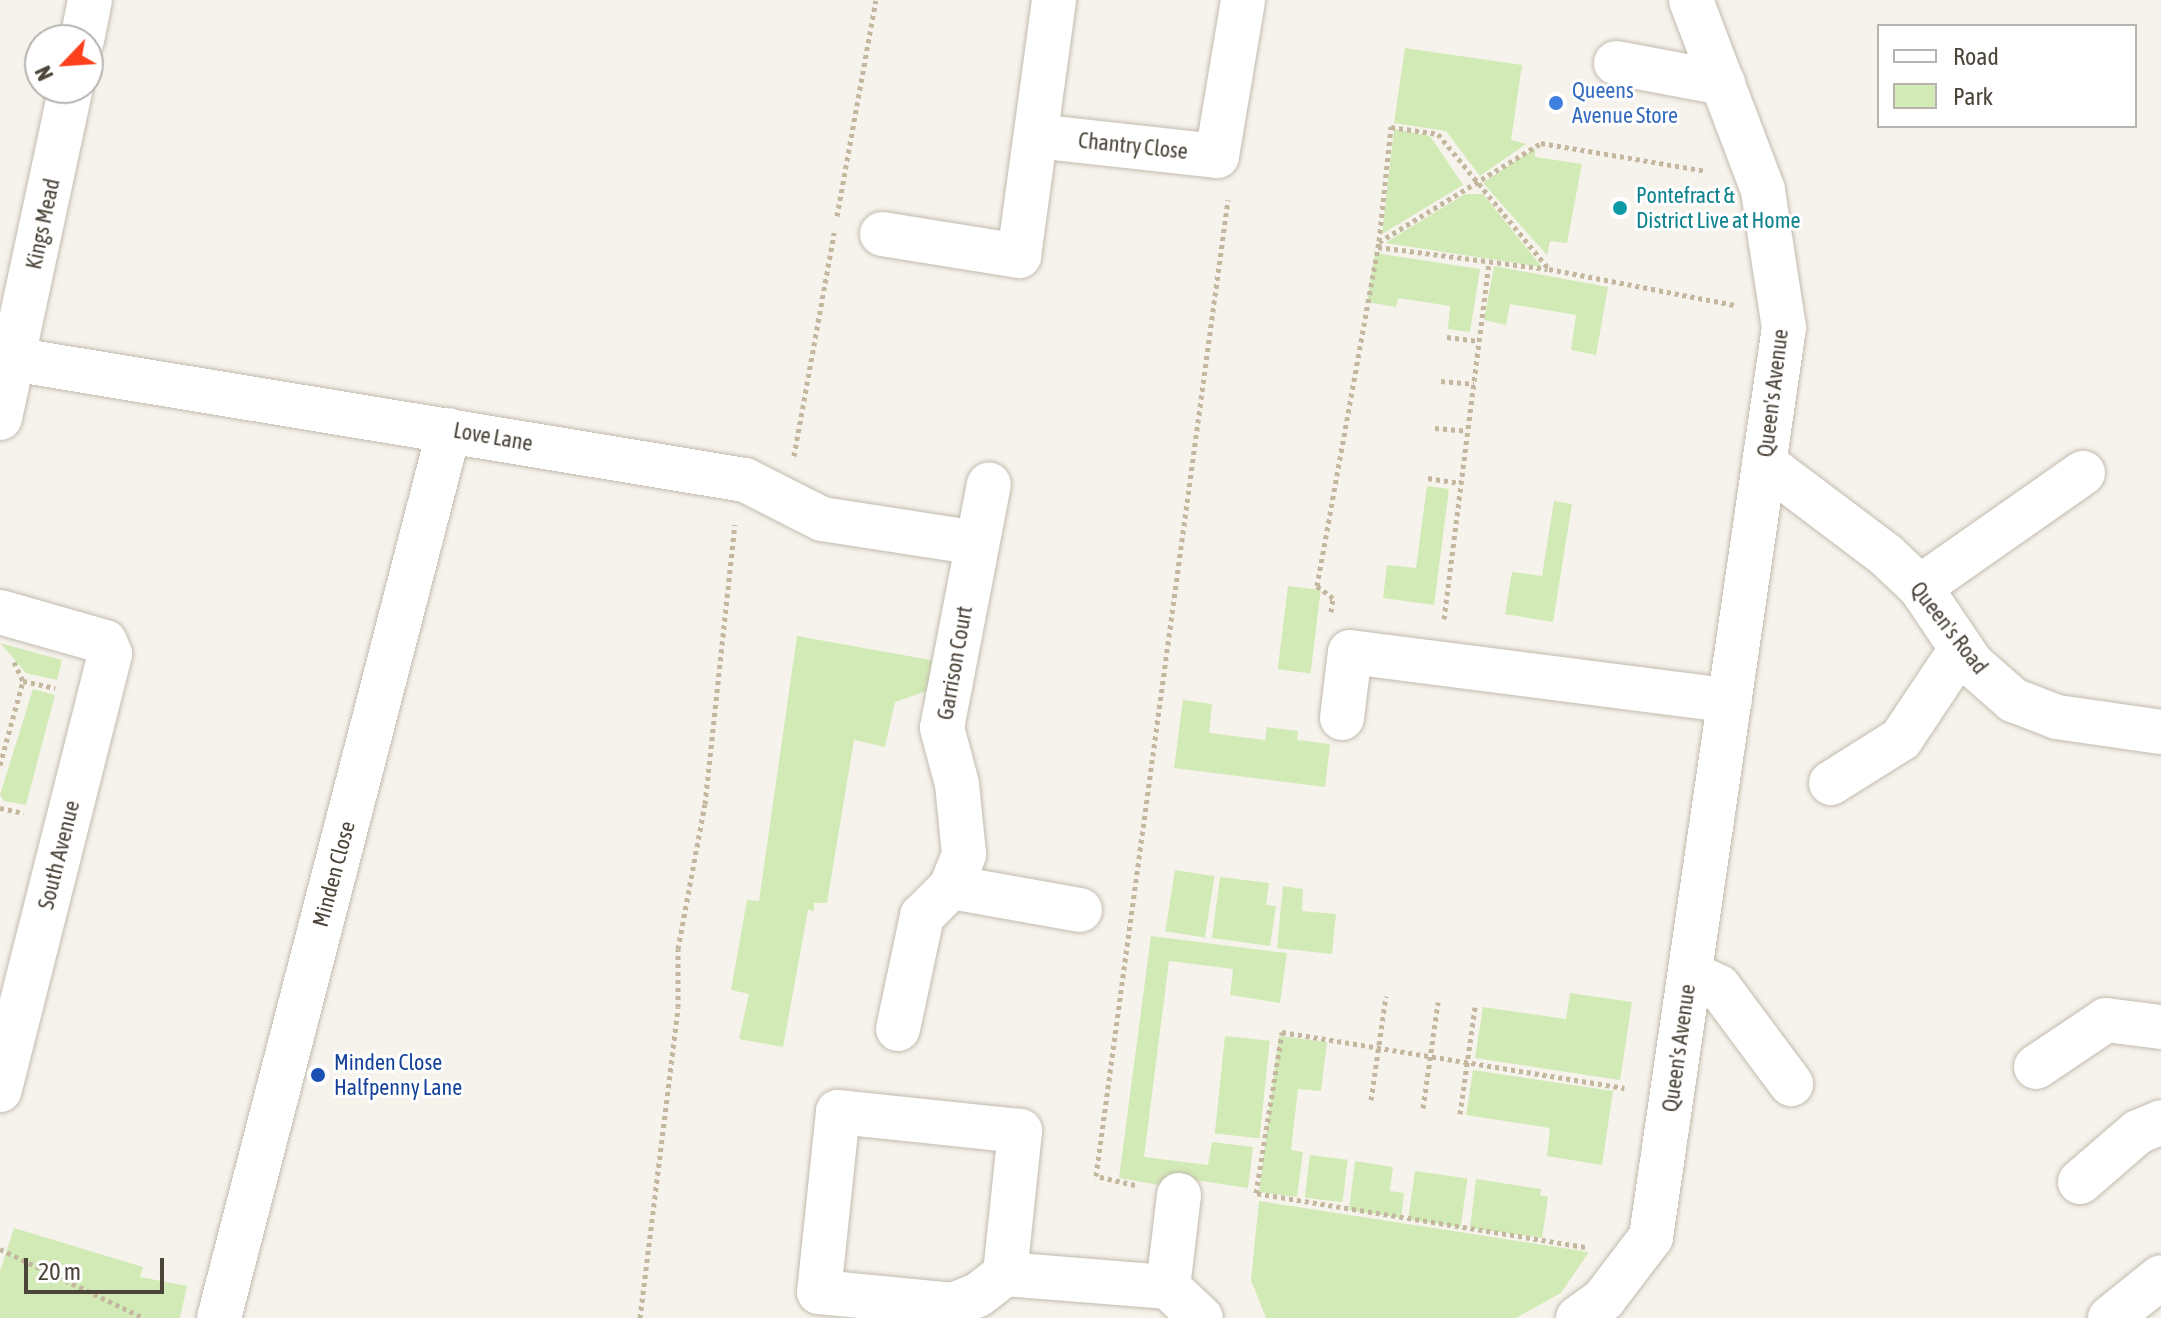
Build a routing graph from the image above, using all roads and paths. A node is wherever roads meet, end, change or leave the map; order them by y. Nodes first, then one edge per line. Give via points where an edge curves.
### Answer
1 (90, 0) edge
2 (876, 0) edge
3 (1054, 0) edge
4 (1243, 0) edge
5 (1691, 0) edge
6 (85, 24) edge
7 (1616, 63) dead end
8 (1723, 83) junction
9 (67, 104) edge
10 (1036, 136) junction
11 (1217, 156) junction
12 (1715, 172) dead end
13 (1476, 183) junction
14 (882, 234) dead end
15 (1378, 244) junction
16 (1489, 262) junction
17 (1549, 269) junction
18 (1739, 306) dead end
19 (1447, 337) dead end
20 (1479, 341) junction
21 (7, 358) edge
22 (1441, 381) dead end
23 (1474, 384) junction
24 (0, 418) edge
25 (1435, 428) dead end
26 (449, 430) junction
27 (1467, 431) junction
28 (1764, 463) junction
29 (2083, 473) dead end
30 (1428, 478) dead end
31 (745, 480) junction
32 (1460, 483) junction
33 (989, 484) dead end
34 (786, 500) junction
35 (977, 543) junction
36 (1920, 587) junction
37 (0, 612) edge
38 (1961, 649) junction
39 (1350, 652) junction
40 (0, 657) edge
41 (1439, 663) junction
42 (23, 681) junction
43 (99, 697) junction
44 (1730, 701) junction
45 (1342, 718) dead end
46 (2161, 732) edge
47 (0, 765) edge
48 (1831, 783) dead end
49 (951, 887) junction
50 (1080, 910) dead end
51 (1690, 973) junction
52 (1386, 996) dead end
53 (1438, 1002) dead end
54 (1475, 1007) dead end
55 (2161, 1027) edge
56 (898, 1029) dead end
57 (1378, 1048) junction
58 (1430, 1057) junction
59 (1468, 1063) junction
60 (2036, 1067) dead end
61 (1791, 1084) dead end
62 (1624, 1088) dead end
63 (0, 1090) edge
64 (1371, 1100) dead end
65 (1423, 1108) dead end
66 (1460, 1114) dead end
67 (2161, 1122) edge
68 (2080, 1182) dead end
69 (1179, 1195) joint
70 (0, 1249) edge
71 (1600, 1249) dead end
72 (1005, 1274) junction
73 (2161, 1277) edge
74 (1168, 1287) junction
75 (144, 1318) edge
76 (219, 1318) edge
77 (640, 1318) edge
78 (1201, 1318) edge
79 (1578, 1318) edge
80 (2110, 1318) edge

1 - 6 street
2 - 34 path
3 - 10 street
4 - 11 street, Chantry Close
5 - 8 street, Queen's Avenue
7 - 8 street
8 - 28 street, Queen's Avenue via 1763,190 1784,328
9 - 21 street, Kings Mead
10 - 11 street, Chantry Close
10 - 14 street via 1019,256
11 - 69 path via 1229,188 1096,1176
12 - 13 path via 1541,143
13 - 15 path
13 - 15 path via 1438,134 1391,127
13 - 17 path
15 - 16 path
15 - 39 path via 1317,586 1333,598 1329,620
16 - 17 path
16 - 20 path
17 - 18 path
19 - 20 path
20 - 23 path
21 - 24 street, Kings Mead
21 - 26 street, Love Lane
22 - 23 path
23 - 27 path
25 - 27 path
26 - 31 street, Love Lane
26 - 76 street, Minden Close
27 - 32 path
28 - 36 street, Queen's Road
28 - 44 street, Queen's Avenue
29 - 36 street
30 - 32 path
31 - 34 street, Love Lane
31 - 77 path via 736,517 705,804 678,949 678,1007
32 - 41 path
33 - 35 street, Garrison Court
34 - 35 street, Love Lane via 822,519
35 - 49 street, Garrison Court via 942,728 964,836 964,854
36 - 38 street, Queen's Road
37 - 43 street, South Avenue via 105,642 110,654
38 - 46 street, Queen's Road via 2013,700 2057,717
38 - 48 street via 1901,739
39 - 41 street
39 - 45 street
40 - 42 path via 13,661
41 - 44 street
42 - 43 path
42 - 47 path
43 - 63 street, South Avenue
44 - 51 street, Queen's Avenue
49 - 50 street
49 - 56 street, Garrison Court via 922,916
51 - 61 street via 1719,987
51 - 79 street, Queen's Avenue via 1651,1237 1604,1299
52 - 57 path
53 - 58 path
54 - 59 path
55 - 60 street via 2106,1020
57 - 58 path
57 - 64 path
57 - 71 path via 1282,1032 1256,1193
58 - 59 path
58 - 65 path
59 - 62 path
59 - 66 path
67 - 68 street via 2138,1132
69 - 74 street
70 - 75 path
72 - 72 street via 978,1295 953,1305 819,1292 838,1112 1020,1131
72 - 74 street
73 - 80 street
74 - 78 street

